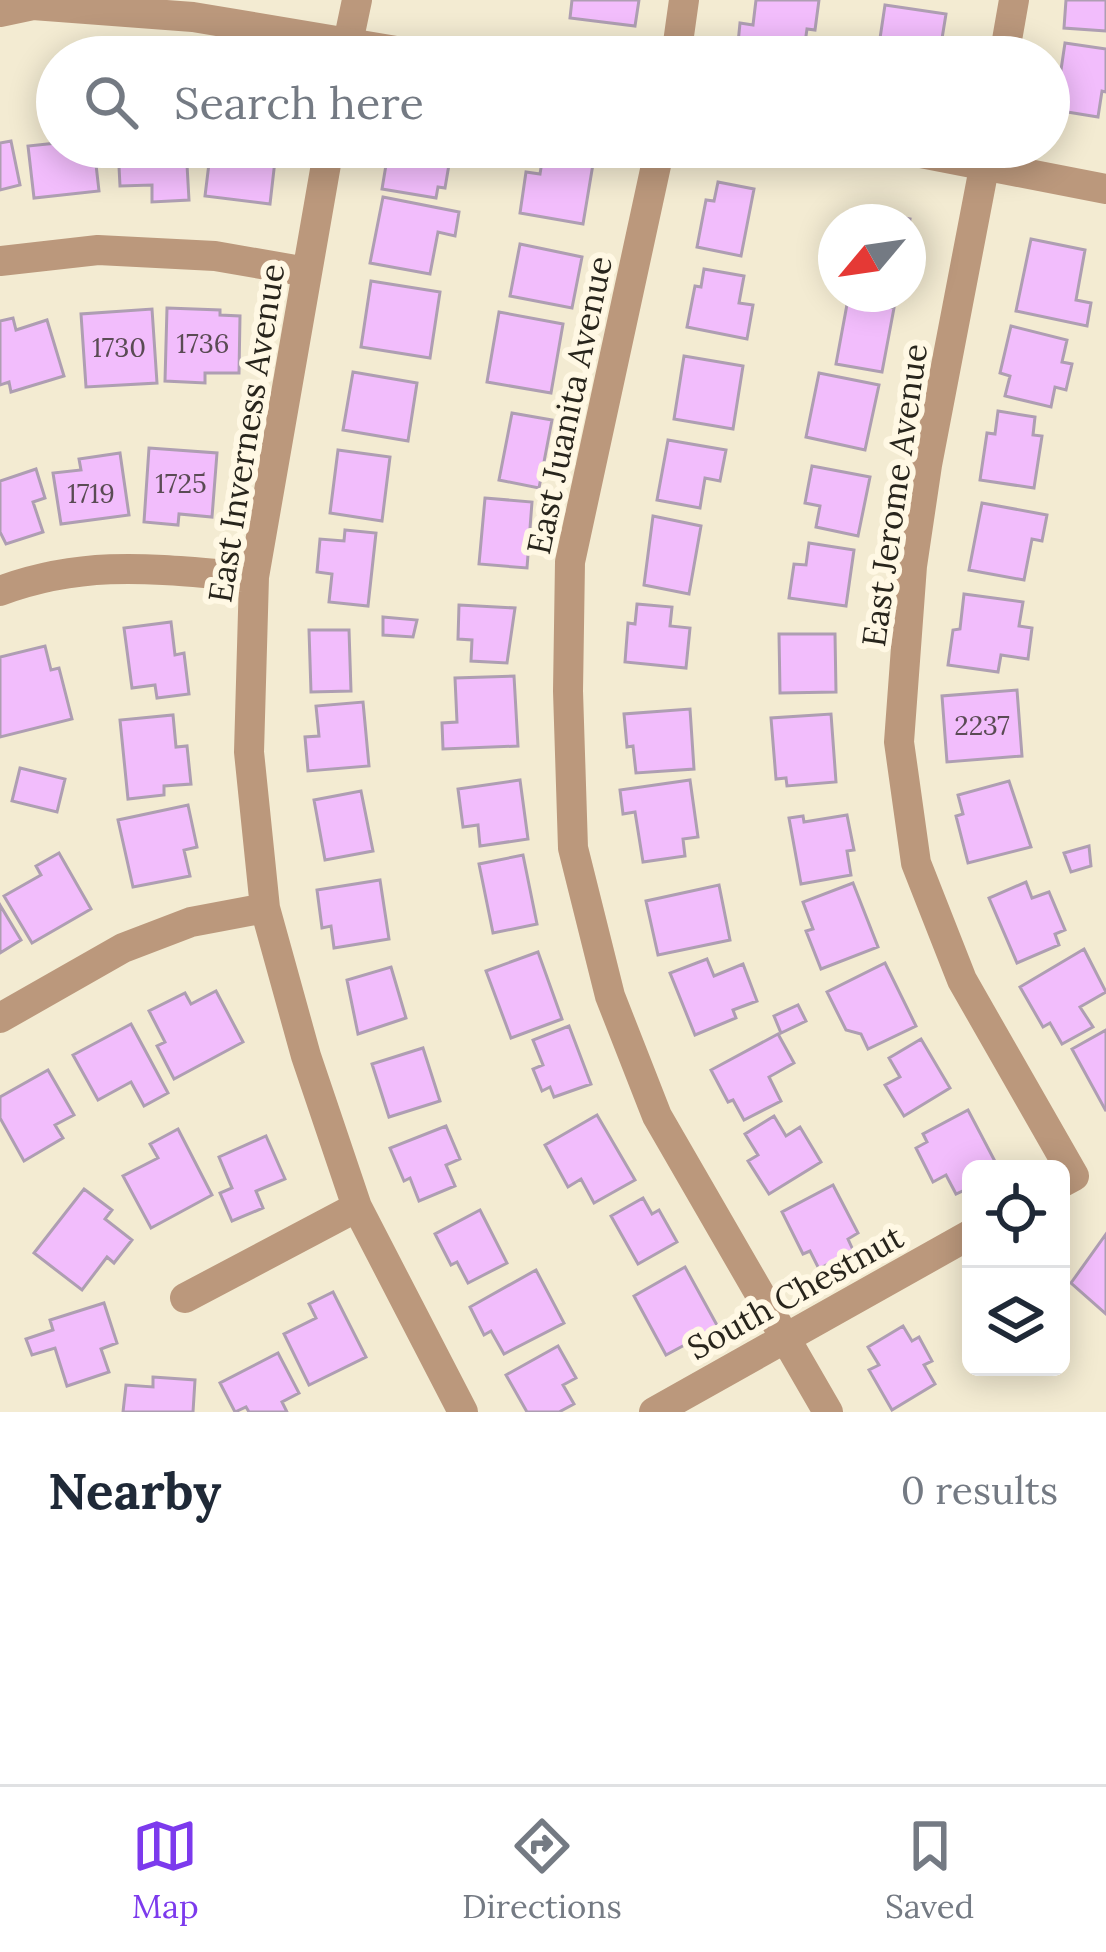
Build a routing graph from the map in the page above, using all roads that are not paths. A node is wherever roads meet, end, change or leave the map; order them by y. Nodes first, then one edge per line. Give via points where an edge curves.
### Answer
1 (357, 0) edge
2 (684, 0) edge
3 (1014, 0) edge
4 (0, 11) edge
5 (284, 36) edge
6 (349, 36) edge
7 (679, 36) edge
8 (1008, 36) edge
9 (325, 168) edge
10 (655, 168) edge
11 (984, 168) edge
12 (1027, 168) edge
13 (1106, 189) edge
14 (0, 261) edge
15 (308, 272) junction
16 (254, 577) junction
17 (0, 591) edge
18 (265, 908) junction
19 (0, 1018) edge
20 (1058, 1160) edge
21 (357, 1207) junction
22 (962, 1239) edge
23 (185, 1298) dead end
24 (786, 1339) junction
25 (463, 1412) edge
26 (655, 1412) edge
27 (828, 1412) edge

1 - 6 street
2 - 7 street
3 - 8 street
4 - 5 street via 33,4 193,17
9 - 15 street, East Inverness Avenue
10 - 24 street, East Juanita Avenue via 570,562 573,848 610,995 657,1116
11 - 20 street, East Jerome Avenue via 912,566 899,742 916,863 955,961
12 - 13 street
14 - 15 street via 98,250 215,256
15 - 16 street, East Inverness Avenue
16 - 17 street via 117,566 43,575
16 - 18 street, East Inverness Avenue via 249,752
18 - 19 street via 191,922 123,949
18 - 21 street, East Inverness Avenue
21 - 23 street
21 - 25 street, East Inverness Avenue
22 - 24 street, South Chestnut
24 - 26 street, South Chestnut
24 - 27 street, East Juanita Avenue

